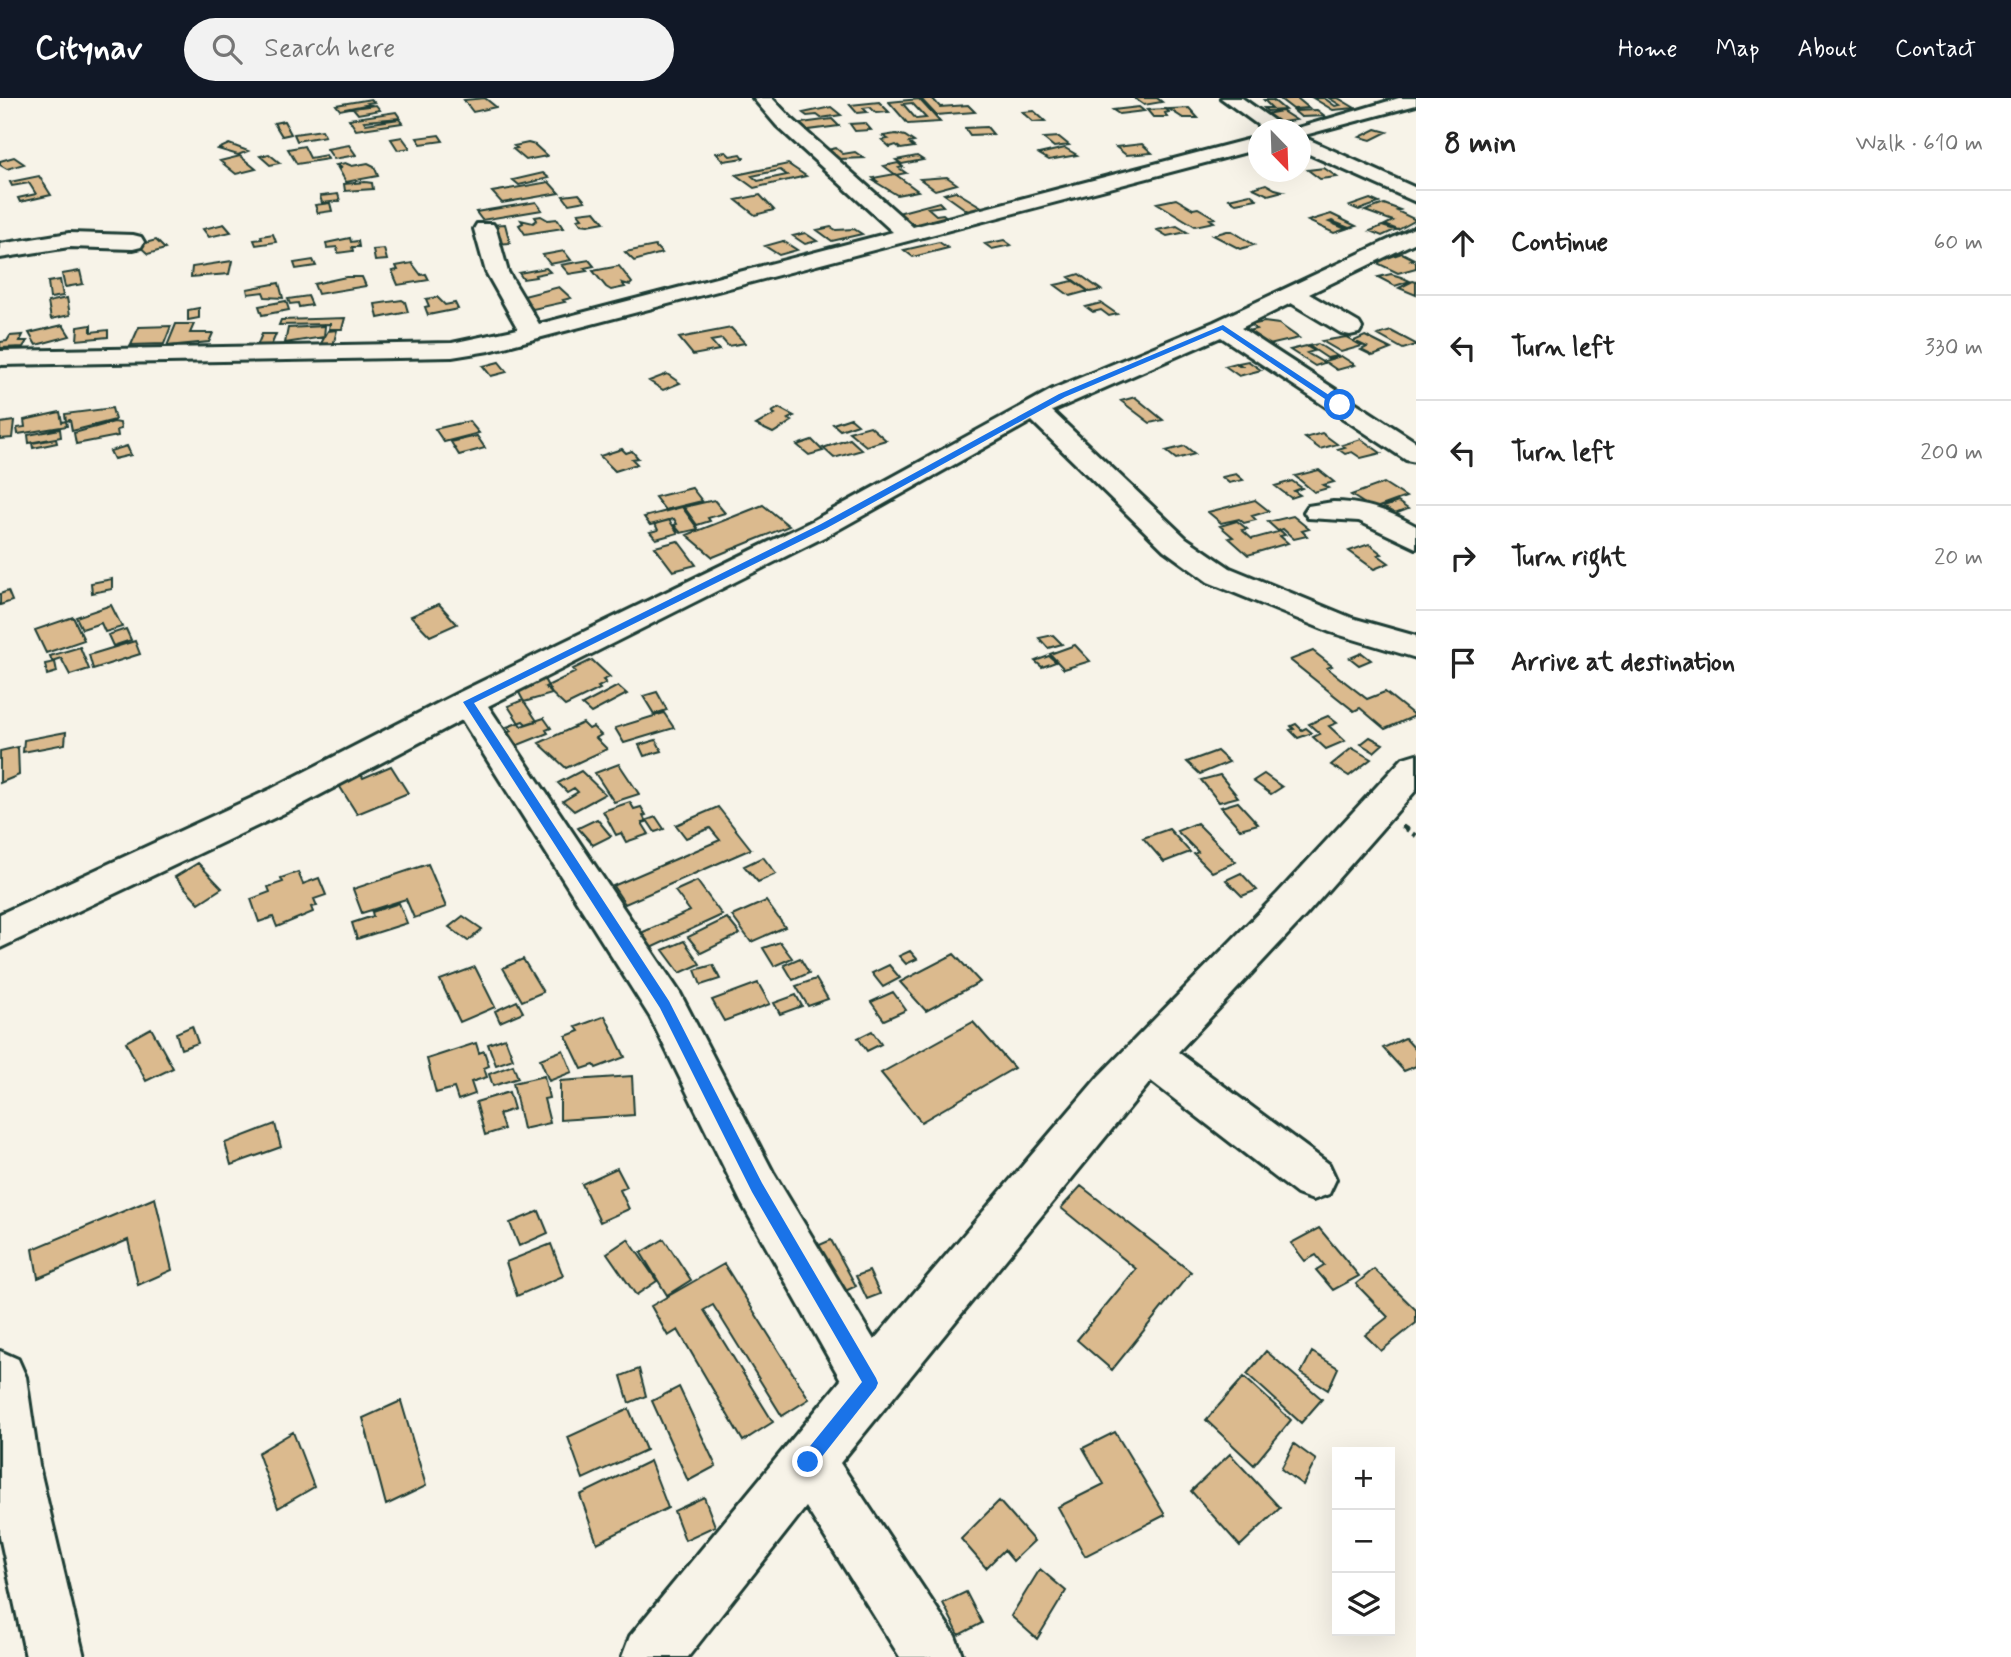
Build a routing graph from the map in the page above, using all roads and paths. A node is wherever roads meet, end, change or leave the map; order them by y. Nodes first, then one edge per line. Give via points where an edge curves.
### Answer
1 (762, 98) edge
2 (1230, 98) edge
3 (1416, 99) edge
4 (1318, 105) dead end
5 (1262, 119) edge
6 (1341, 119) junction
7 (1311, 128) edge
8 (1248, 146) edge
9 (1311, 147) edge
10 (1106, 160) dead end
11 (1133, 177) junction
12 (1416, 196) edge
13 (485, 229) dead end
14 (908, 234) junction
15 (1416, 234) edge
16 (133, 242) dead end
17 (0, 251) edge
18 (1293, 295) junction
19 (1223, 327) junction
20 (1350, 328) dead end
21 (533, 334) junction
22 (0, 358) edge
23 (1035, 410) junction
24 (1416, 454) edge
25 (1318, 512) dead end
26 (1416, 539) edge
27 (1416, 647) edge
28 (468, 702) junction
29 (1416, 767) edge
30 (0, 932) edge
31 (1149, 1055) junction
32 (1313, 1179) dead end
33 (0, 1377) edge
34 (871, 1383) junction
35 (808, 1462) junction
36 (55, 1657) edge
37 (651, 1657) edge
38 (934, 1657) edge

1 - 14 street
2 - 5 street
3 - 6 street
4 - 6 street
6 - 7 street
8 - 11 street
9 - 12 street
10 - 11 street
11 - 14 street
13 - 21 street via 498,272
14 - 21 street
15 - 18 street
16 - 17 street via 69,240
18 - 19 street
18 - 20 street
19 - 23 street
19 - 24 street
21 - 22 street via 452,350
23 - 27 street via 1198,562 1254,591 1340,625
23 - 28 street via 824,526
25 - 26 street via 1358,510
28 - 30 street via 284,798
28 - 34 street via 665,1004 757,1187
29 - 31 street
31 - 32 street
31 - 34 street
33 - 36 street via 12,1466
34 - 35 street
35 - 37 street
35 - 38 street

